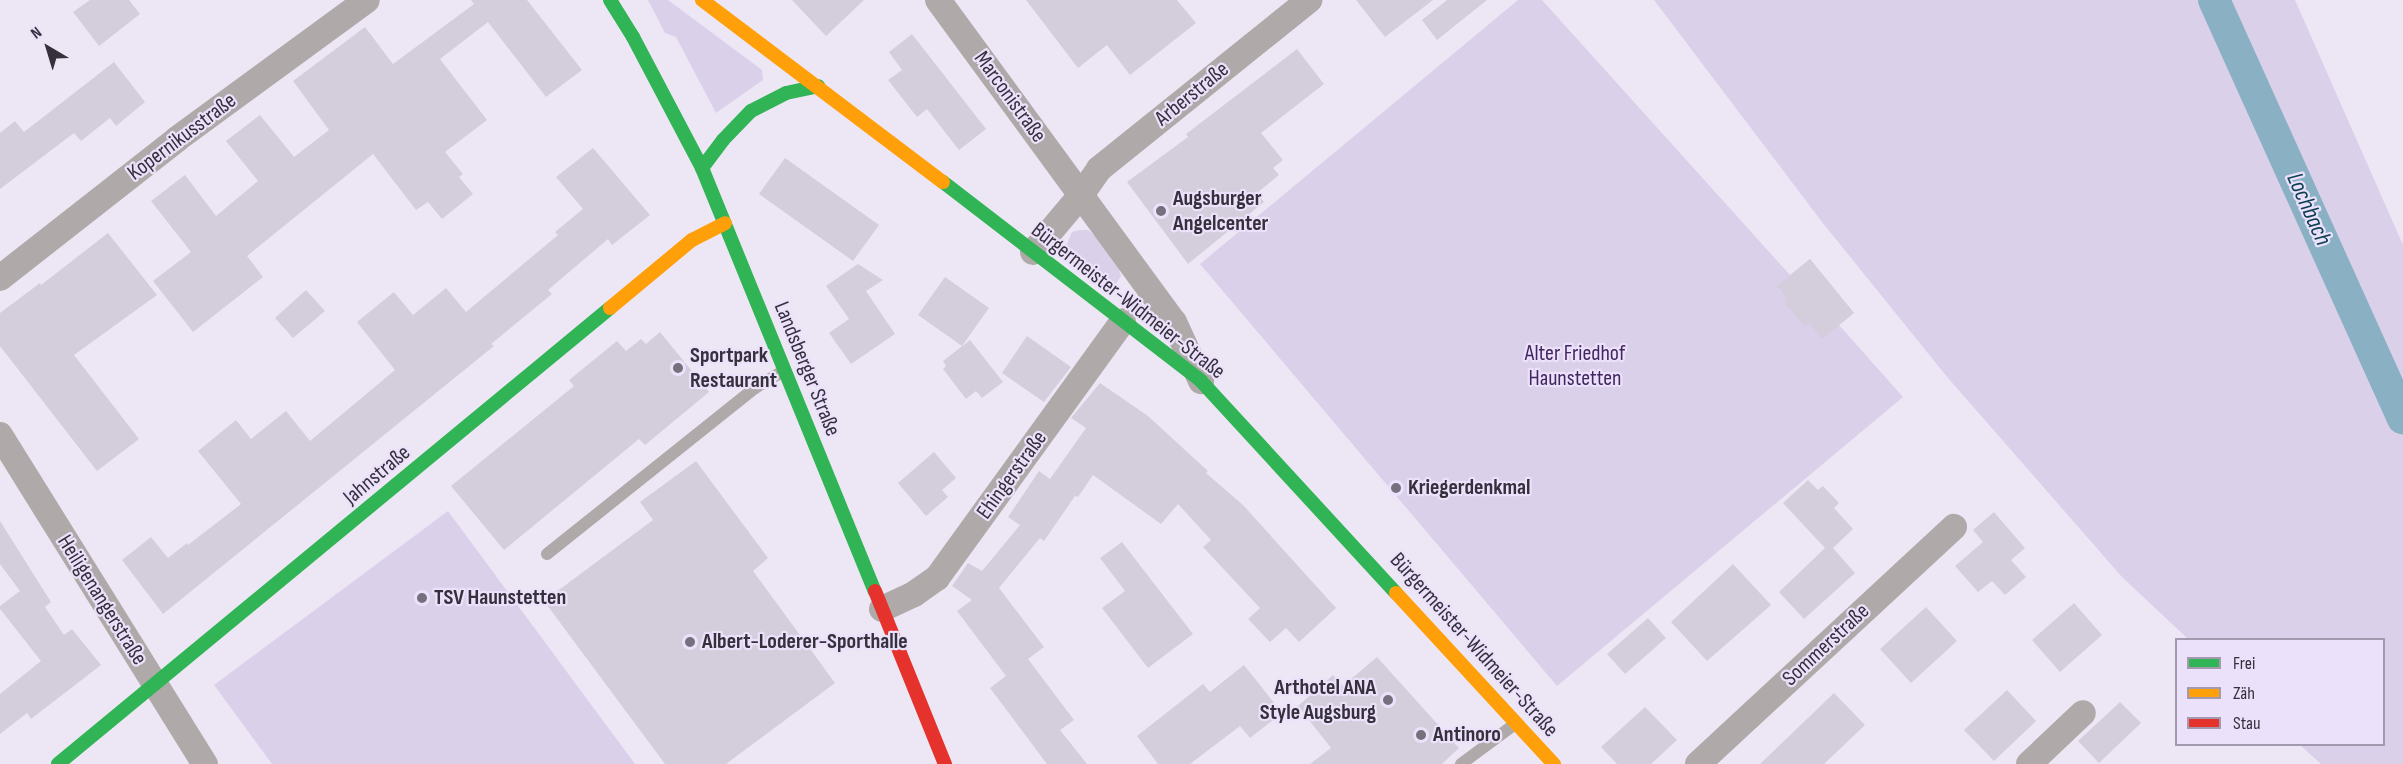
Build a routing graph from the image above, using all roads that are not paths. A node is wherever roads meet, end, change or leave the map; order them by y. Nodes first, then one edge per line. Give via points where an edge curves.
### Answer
1 (367, 0) edge
2 (610, 0) edge
3 (702, 0) edge
4 (938, 0) edge
5 (1309, 0) edge
6 (818, 86) junction
7 (702, 168) junction
8 (1081, 195) junction
9 (725, 223) junction
10 (1033, 252) junction
11 (0, 278) edge
12 (1124, 321) junction
13 (784, 370) junction
14 (1201, 381) junction
15 (0, 435) edge
16 (1954, 527) dead end
17 (547, 554) dead end
18 (882, 609) junction
19 (155, 687) junction
20 (2083, 713) dead end
21 (1516, 723) junction
22 (58, 764) edge
23 (205, 764) edge
24 (945, 764) edge
25 (1461, 764) edge
26 (1554, 764) edge
27 (1698, 764) edge
28 (2029, 764) edge

1 - 11 street, Kopernikusstraße via 177,139
2 - 7 street, Landsberger Straße
3 - 6 street, Bürgermeister-Widmeier-Straße
4 - 8 street, Marconistraße
5 - 8 street, Arberstraße via 1099,169
6 - 7 street via 786,93 751,111
6 - 10 street, Bürgermeister-Widmeier-Straße
7 - 9 street, Landsberger Straße
8 - 10 street
8 - 14 street, Marconistraße via 1174,322
9 - 13 street, Landsberger Straße
9 - 19 street, Jahnstraße via 692,240
10 - 12 street, Bürgermeister-Widmeier-Straße
12 - 14 street, Bürgermeister-Widmeier-Straße
12 - 18 street, Ehingerstraße via 937,578
13 - 17 lane via 755,388
13 - 18 street, Landsberger Straße
14 - 21 street, Bürgermeister-Widmeier-Straße
15 - 19 street, Heiligenangerstraße
16 - 27 street, Sommerstraße
18 - 24 street, Landsberger Straße
19 - 22 street, Jahnstraße
19 - 23 street, Heiligenangerstraße
20 - 28 street
21 - 25 lane
21 - 26 street, Bürgermeister-Widmeier-Straße

